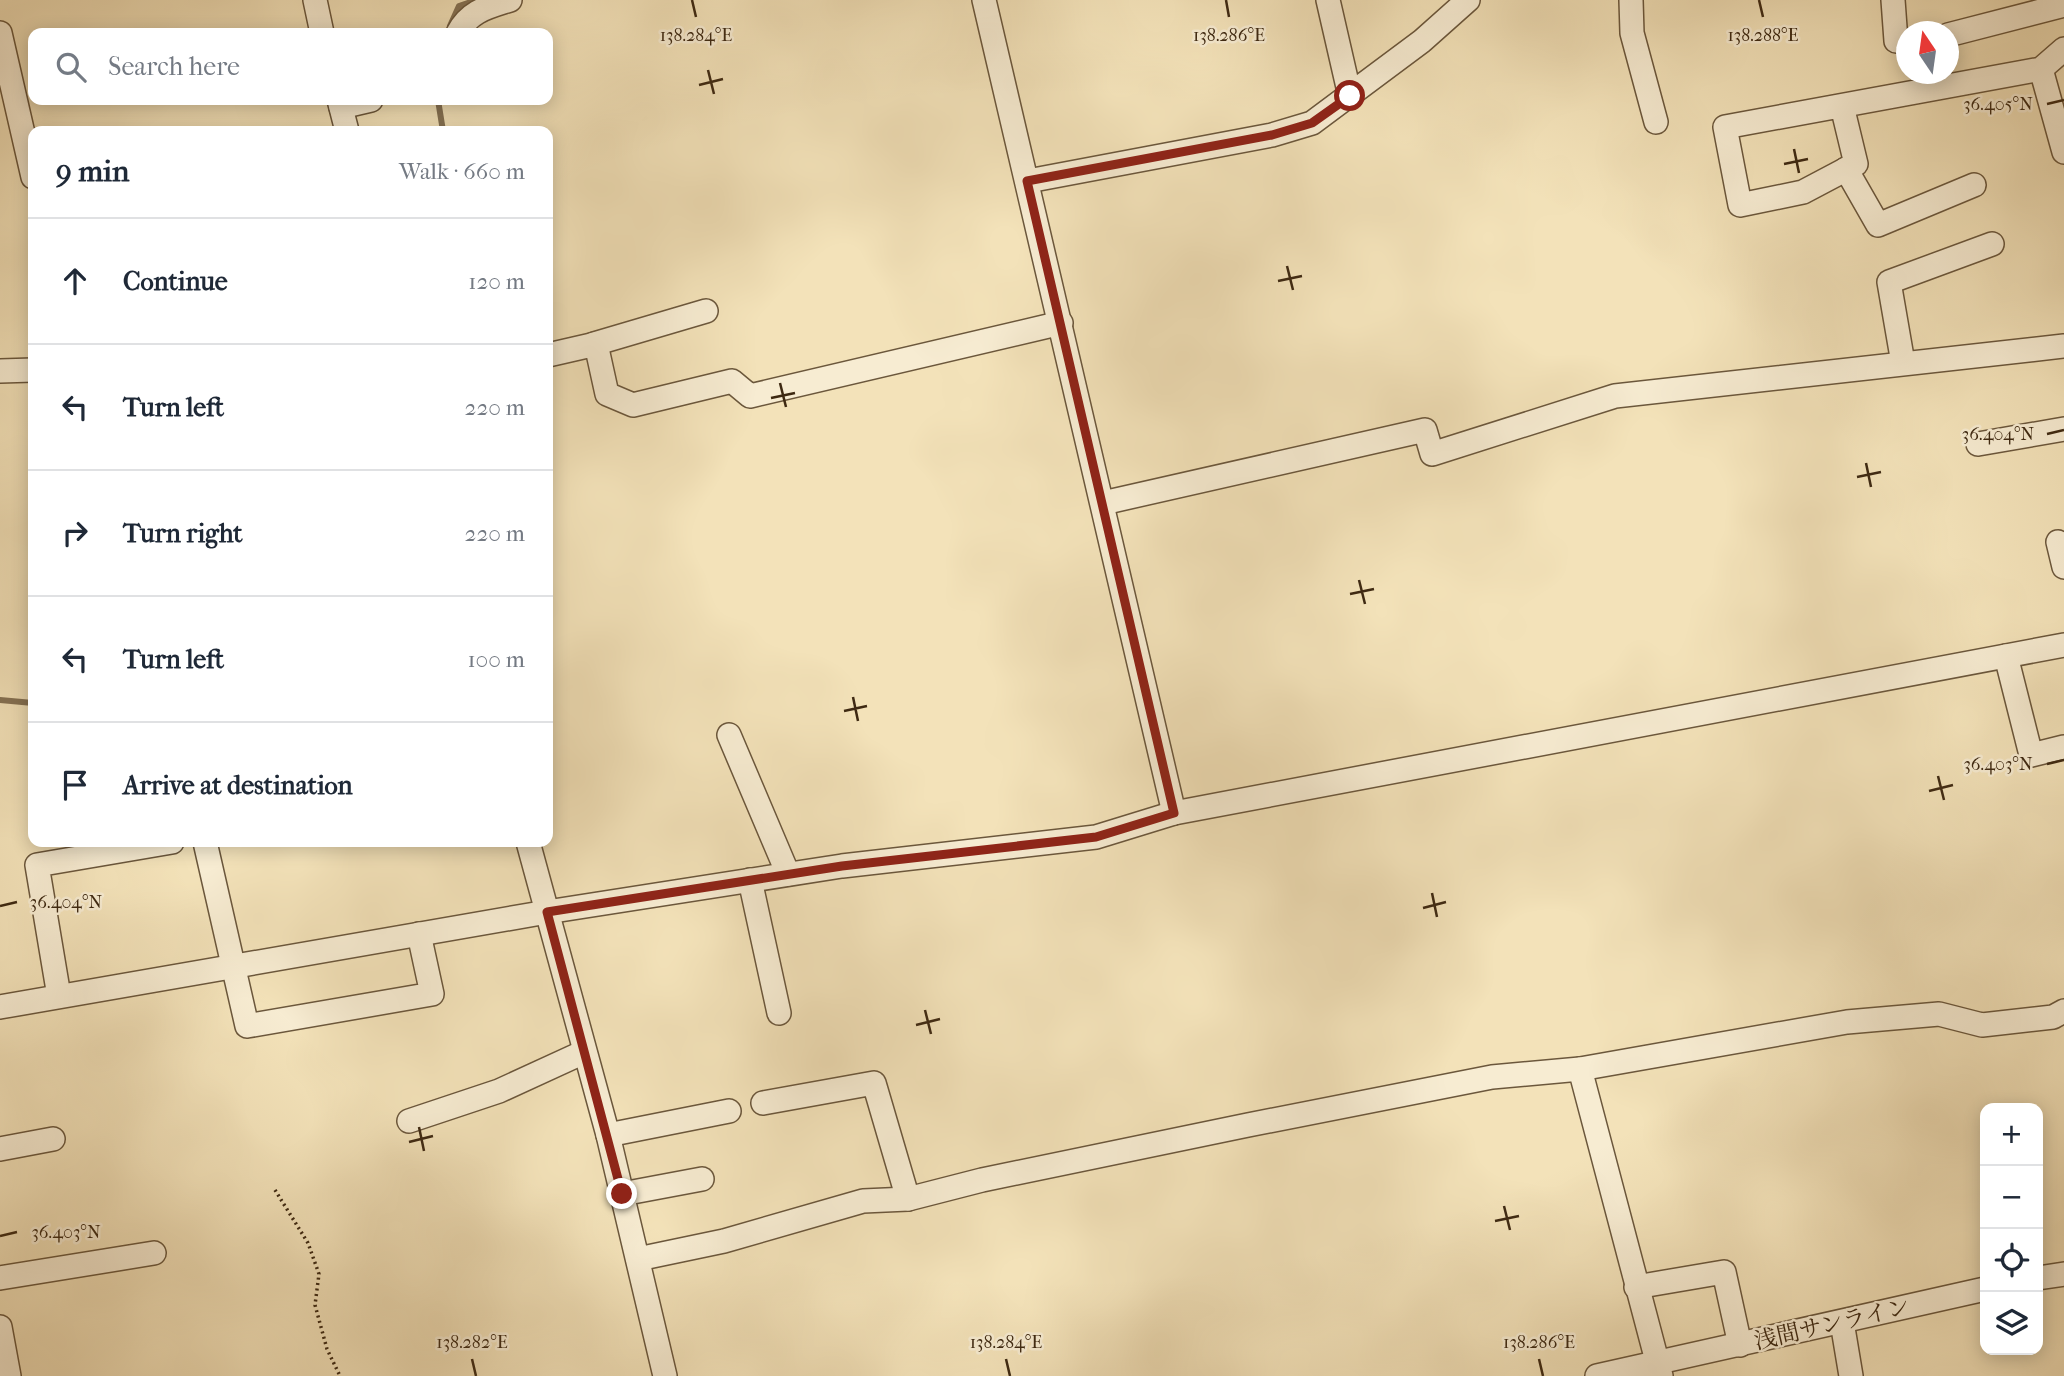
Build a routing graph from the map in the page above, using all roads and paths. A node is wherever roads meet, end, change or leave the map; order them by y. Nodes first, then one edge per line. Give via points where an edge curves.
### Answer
1 (314, 0) edge
2 (510, 0) edge
3 (984, 0) edge
4 (1328, 0) edge
5 (1468, 0) edge
6 (1631, 0) edge
7 (1893, 0) edge
8 (2064, 5) edge
9 (321, 28) edge
10 (460, 28) edge
11 (1959, 32) edge
12 (0, 33) edge
13 (1896, 41) edge
14 (2064, 49) edge
15 (2041, 69) junction
16 (23, 88) edge
17 (1350, 96) junction
18 (340, 105) edge
19 (1842, 106) junction
20 (1656, 122) dead end
21 (346, 126) edge
22 (11, 132) edge
23 (2064, 152) edge
24 (28, 167) edge
25 (1846, 169) junction
26 (1027, 181) junction
27 (1974, 185) dead end
28 (1993, 244) dead end
29 (706, 311) dead end
30 (1061, 323) junction
31 (594, 344) junction
32 (2064, 346) edge
33 (553, 354) edge
34 (1903, 363) junction
35 (28, 370) edge
36 (0, 371) edge
37 (2064, 429) edge
38 (1978, 444) dead end
39 (1103, 503) junction
40 (2058, 542) dead end
41 (2064, 567) edge
42 (2064, 645) edge
43 (2006, 656) junction
44 (729, 735) dead end
45 (2064, 747) edge
46 (1174, 813) junction
47 (143, 847) edge
48 (206, 847) edge
49 (529, 847) edge
50 (788, 874) junction
51 (750, 880) junction
52 (547, 912) junction
53 (419, 934) junction
54 (231, 965) junction
55 (59, 996) junction
56 (0, 1007) edge
57 (2064, 1012) edge
58 (779, 1013) dead end
59 (584, 1052) junction
60 (1580, 1069) junction
61 (763, 1102) dead end
62 (729, 1111) dead end
63 (409, 1121) dead end
64 (608, 1135) junction
65 (53, 1139) dead end
66 (0, 1149) edge
67 (702, 1179) dead end
68 (275, 1190) dead end
69 (622, 1194) junction
70 (908, 1199) junction
71 (154, 1253) dead end
72 (638, 1259) junction
73 (2064, 1274) edge
74 (2043, 1277) edge
75 (0, 1278) edge
76 (1636, 1287) junction
77 (1980, 1290) edge
78 (1842, 1322) junction
79 (0, 1327) edge
80 (1740, 1345) junction
81 (1660, 1369) edge
82 (9, 1376) edge
83 (341, 1376) edge
84 (666, 1376) edge
85 (1597, 1376) edge
86 (1851, 1376) edge

1 - 9 street
2 - 10 street via 480,9
3 - 26 street
4 - 17 street
5 - 17 street
6 - 20 street via 1632,33
7 - 13 street
8 - 11 street
12 - 16 street
14 - 15 street
15 - 19 street
15 - 23 street
16 - 22 street
17 - 26 street via 1312,123 1272,135
18 - 21 street
19 - 25 street via 1856,164
19 - 25 street via 1725,127 1740,205 1803,192
22 - 24 street
25 - 27 street via 1878,225
26 - 30 street
28 - 34 street via 1889,282
29 - 31 street
30 - 31 street via 750,396 732,381 633,405 607,394
30 - 39 street
31 - 33 street
32 - 34 street
34 - 39 street via 1615,396 1432,454 1425,430
35 - 36 street
37 - 38 street
39 - 46 street
40 - 41 street
42 - 43 street
43 - 45 street via 2031,755
43 - 46 street
44 - 50 street
46 - 50 street via 1096,837
47 - 55 street via 37,865
48 - 54 street
49 - 52 street
50 - 51 street
51 - 52 street
51 - 58 street
52 - 53 street
52 - 59 street
53 - 54 street
53 - 54 street via 432,994 247,1026
54 - 55 street
55 - 56 street
57 - 60 street via 1982,1025 1939,1014 1847,1022
59 - 63 street via 499,1091
59 - 64 street
60 - 70 street via 1492,1077
60 - 76 street
61 - 70 street via 874,1083
62 - 64 street
64 - 69 street
65 - 66 street
67 - 69 street
68 - 83 path via 308,1243 319,1274 315,1305 327,1349
69 - 72 street
70 - 72 street via 863,1201 724,1241
71 - 75 street
72 - 84 street
73 - 74 street
76 - 80 street via 1724,1272
76 - 81 street
77 - 78 street, 浅間サンライン
78 - 80 street, 浅間サンライン
78 - 86 street
79 - 82 street
80 - 81 street, 浅間サンライン
81 - 85 street, 浅間サンライン

